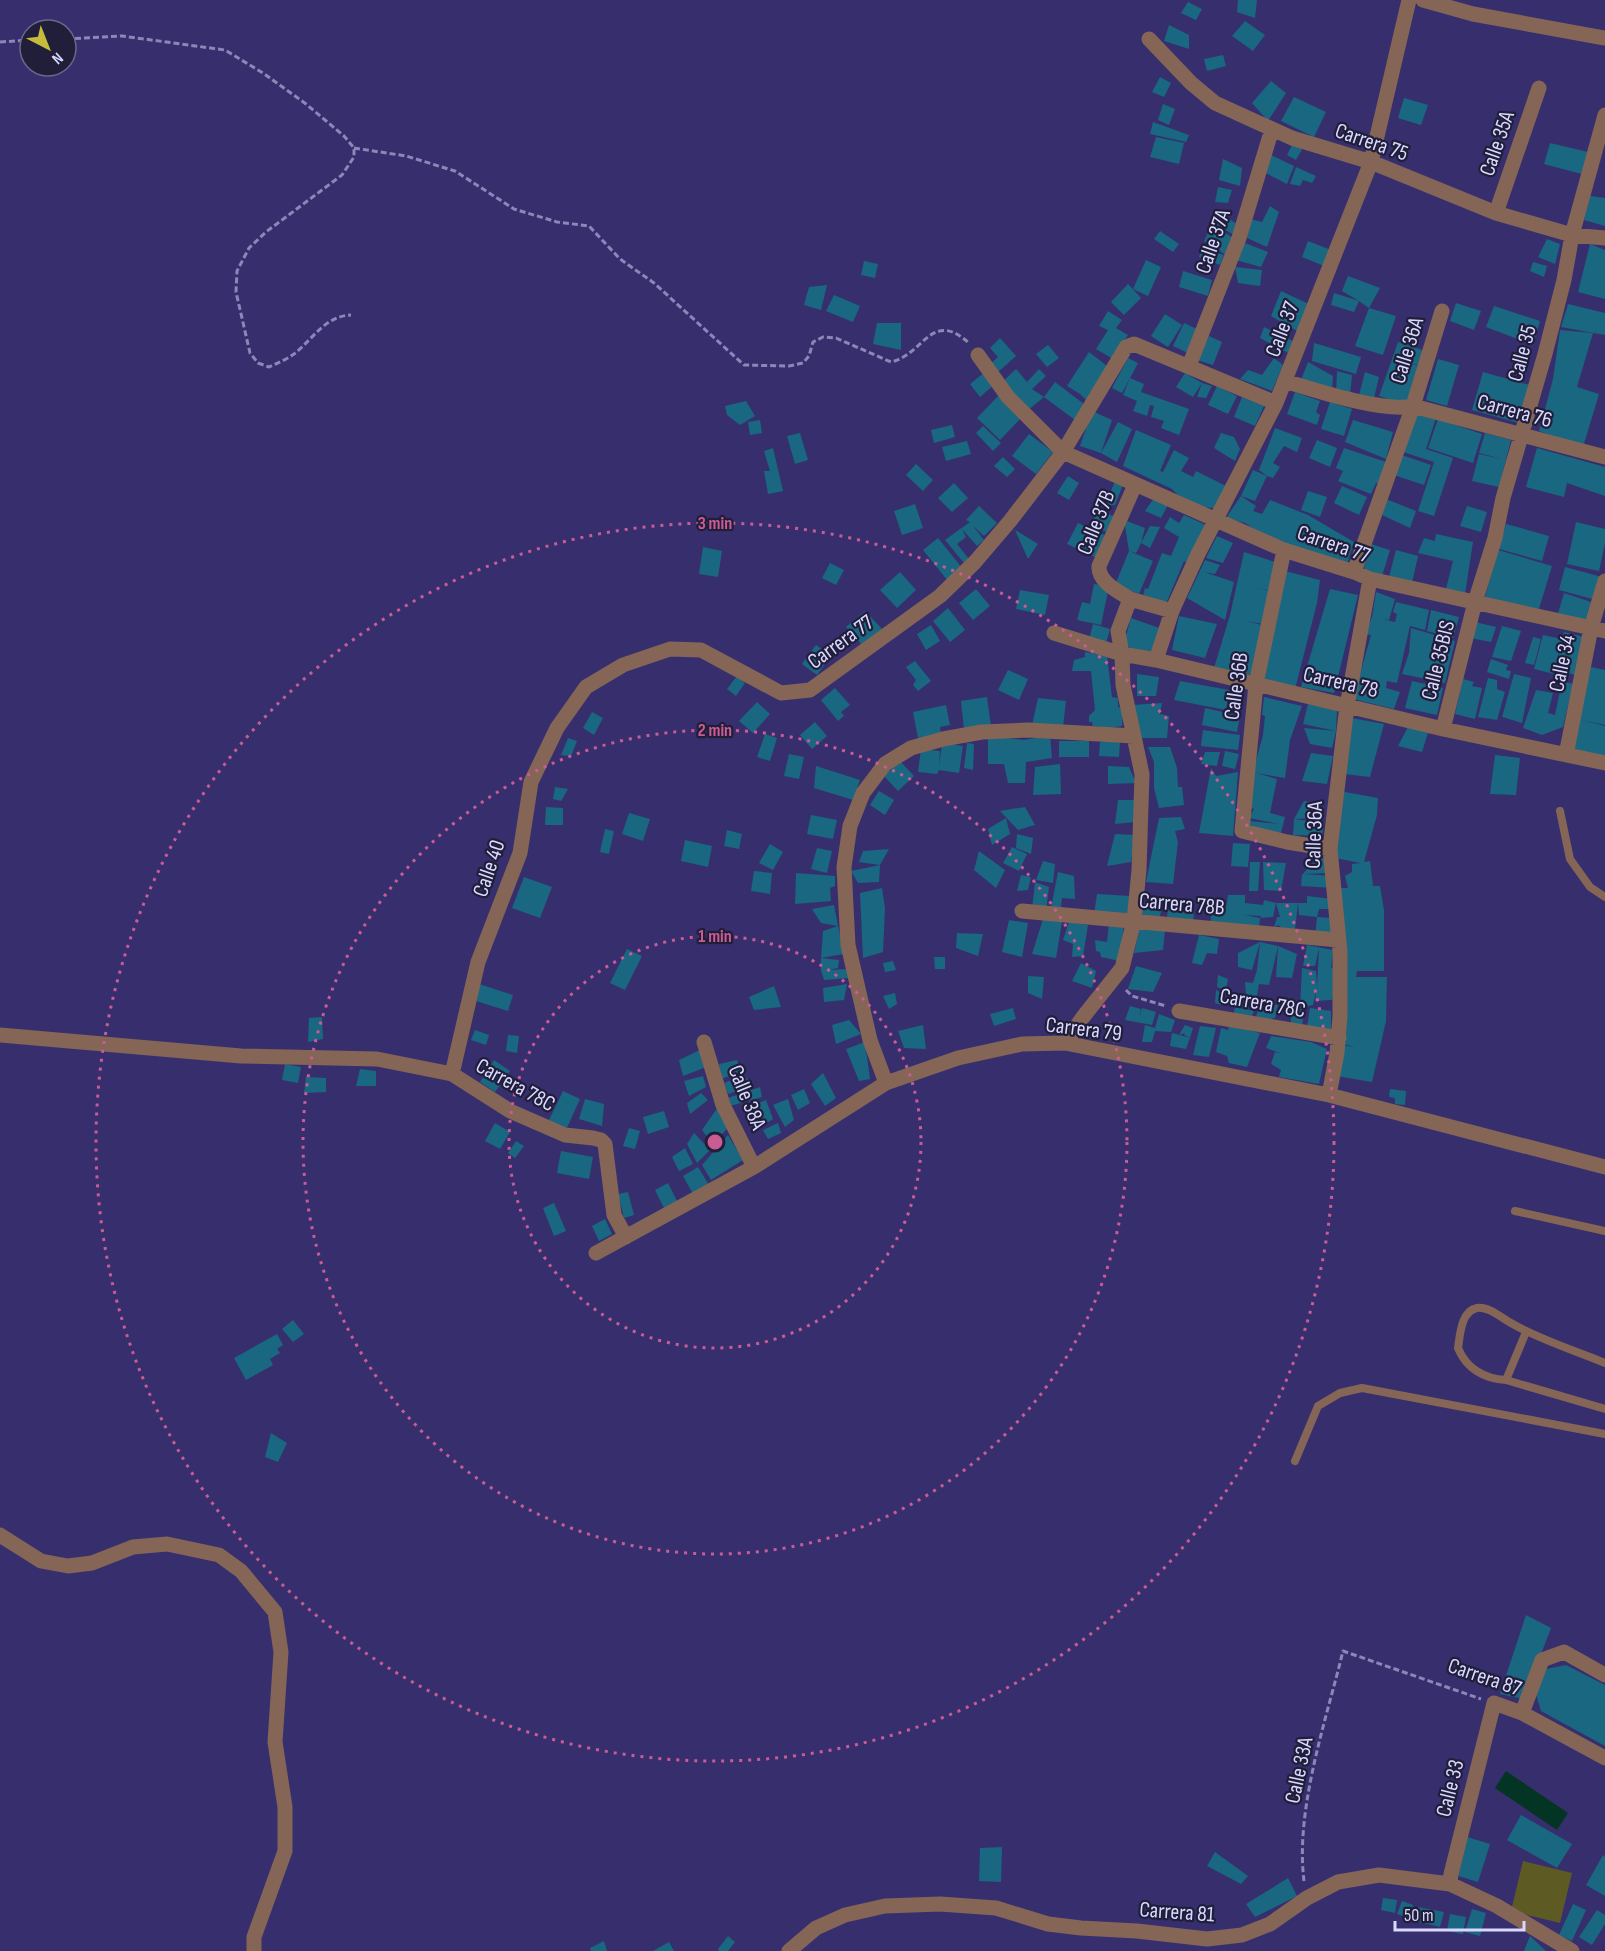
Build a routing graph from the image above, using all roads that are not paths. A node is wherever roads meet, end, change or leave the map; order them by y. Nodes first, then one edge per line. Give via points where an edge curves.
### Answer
1 (1410, 0) edge
2 (1423, 0) edge
3 (1605, 38) edge
4 (1149, 39) dead end
5 (1539, 88) dead end
6 (1605, 115) edge
7 (1272, 129) junction
8 (1371, 162) junction
9 (1496, 213) junction
10 (1572, 235) junction
11 (1605, 238) edge
12 (1442, 311) dead end
13 (978, 355) road end
14 (1189, 366) junction
15 (1285, 381) junction
16 (1276, 403) junction
17 (1413, 406) junction
18 (1522, 435) junction
19 (1063, 452) junction
20 (1605, 457) edge
21 (1135, 484) junction
22 (1214, 520) junction
23 (1284, 550) junction
24 (1354, 572) junction
25 (1370, 579) junction
26 (1605, 581) edge
27 (1130, 599) junction
28 (1475, 602) junction
29 (1172, 611) junction
30 (1598, 630) edge
31 (1061, 635) dead end
32 (1122, 654) junction
33 (1156, 660) junction
34 (1256, 684) junction
35 (586, 687) joint
36 (1347, 706) junction
37 (1443, 729) junction
38 (1134, 736) junction
39 (1566, 754) junction
40 (1605, 763) edge
41 (1560, 811) dead end
42 (1330, 849) junction
43 (1605, 897) edge
44 (1022, 911) dead end
45 (1134, 921) junction
46 (1338, 940) junction
47 (1179, 1011) road end
48 (0, 1035) edge
49 (1339, 1038) junction
50 (704, 1042) dead end
51 (1065, 1043) junction
52 (452, 1074) junction
53 (886, 1083) junction
54 (1329, 1095) junction
55 (754, 1167) junction
56 (1605, 1167) edge
57 (1515, 1211) dead end
58 (1605, 1231) edge
59 (626, 1237) junction
60 (596, 1253) dead end
61 (1526, 1332) junction
62 (1605, 1363) edge
63 (1506, 1380) junction
64 (1605, 1408) edge
65 (1605, 1434) edge
66 (1296, 1461) dead end
67 (0, 1535) edge
68 (1605, 1675) edge
69 (1494, 1703) joint
70 (1522, 1713) junction
71 (1605, 1758) edge
72 (1450, 1884) junction
73 (254, 1951) edge
74 (789, 1951) edge
75 (1572, 1951) edge

1 - 8 street, Calle 37
2 - 3 street via 1473,14
4 - 7 street, Carrera 75 via 1191,84 1215,103
5 - 9 street, Calle 35A
6 - 10 street, Calle 35
7 - 8 street, Carrera 75
7 - 14 street, Calle 37A via 1239,238
8 - 9 street, Carrera 75
8 - 15 street, Calle 37
9 - 10 street, Carrera 75
10 - 11 street, Carrera 75
10 - 18 street, Calle 35 via 1564,280
12 - 17 street, Calle 36A
13 - 19 street, Carrera 77 via 1008,397
14 - 16 street
14 - 19 street via 1130,344
15 - 16 street, Calle 37
15 - 17 street, Carrera 76 via 1368,403
16 - 22 street, Calle 37
17 - 18 street, Carrera 76
17 - 24 street, Calle 36A
18 - 20 street, Carrera 76
18 - 28 street, Calle 35
19 - 21 street, Carrera 77
19 - 35 street, Carrera 77 via 975,562 940,596 810,690 781,693 701,650 670,650 623,665
21 - 22 street, Carrera 77
21 - 27 street, Calle 37B via 1098,574
22 - 23 street, Carrera 77
22 - 29 street, Calle 37
23 - 24 street, Carrera 77
23 - 34 street, Calle 36B
24 - 25 street, Carrera 77
25 - 28 street, Carrera 77
25 - 36 street, Calle 36A
26 - 30 street, Calle 34
27 - 29 street
27 - 32 street via 1118,631
28 - 30 street, Carrera 77
28 - 37 street, Calle 35BIS
29 - 33 street, Calle 37
30 - 39 street, Calle 34
31 - 32 street, Carrera 78
32 - 33 street, Carrera 78
32 - 38 street via 1123,685
33 - 34 street, Carrera 78
34 - 36 street, Carrera 78
34 - 42 street, Calle 36B via 1242,831
35 - 52 street, Calle 40 via 557,728 531,782 520,853 478,962
36 - 37 street, Carrera 78
36 - 42 street, Calle 36A
37 - 39 street, Carrera 78
38 - 45 street via 1142,774
38 - 53 street via 1028,730 943,739 911,748 885,764 863,793 850,826 844,867 849,945 870,1040
39 - 40 street, Carrera 78
41 - 43 lane via 1570,859 1590,887
42 - 46 street, Calle 36A
44 - 45 street, Carrera 78B
45 - 46 street, Carrera 78B
45 - 51 street via 1122,968
46 - 49 street, Calle 36A
47 - 49 street, Carrera 78C
48 - 52 street via 241,1056 377,1059
49 - 54 street, Calle 36A
50 - 55 street, Calle 38A via 723,1105
51 - 53 street, Carrera 79 via 1022,1044 958,1058
51 - 54 street, Carrera 79
52 - 59 street, Carrera 78C via 510,1112 565,1135 593,1138 605,1144 614,1215
53 - 55 street, Carrera 79
54 - 56 street, Carrera 79
55 - 59 street, Carrera 79
57 - 58 lane
59 - 60 street, Carrera 79
61 - 62 lane
61 - 63 lane
61 - 63 lane via 1485,1309 1470,1312 1462,1324 1458,1348 1469,1367 1494,1380
63 - 64 lane
65 - 66 lane via 1362,1388 1340,1393 1318,1406
67 - 73 street via 41,1561 68,1566 92,1563 133,1547 167,1544 219,1555 241,1571 275,1612 281,1652 275,1742 285,1807 285,1851 254,1937
68 - 70 street via 1564,1652 1552,1655 1542,1660
69 - 70 street, Carrera 87
69 - 72 street, Calle 33
70 - 71 street, Carrera 87
72 - 74 street, Carrera 81 via 1379,1875 1338,1882 1270,1924 1242,1935 1207,1939 1048,1924 996,1908 940,1904 875,1908 845,1915 816,1928
72 - 75 street, Carrera 81 via 1497,1906

